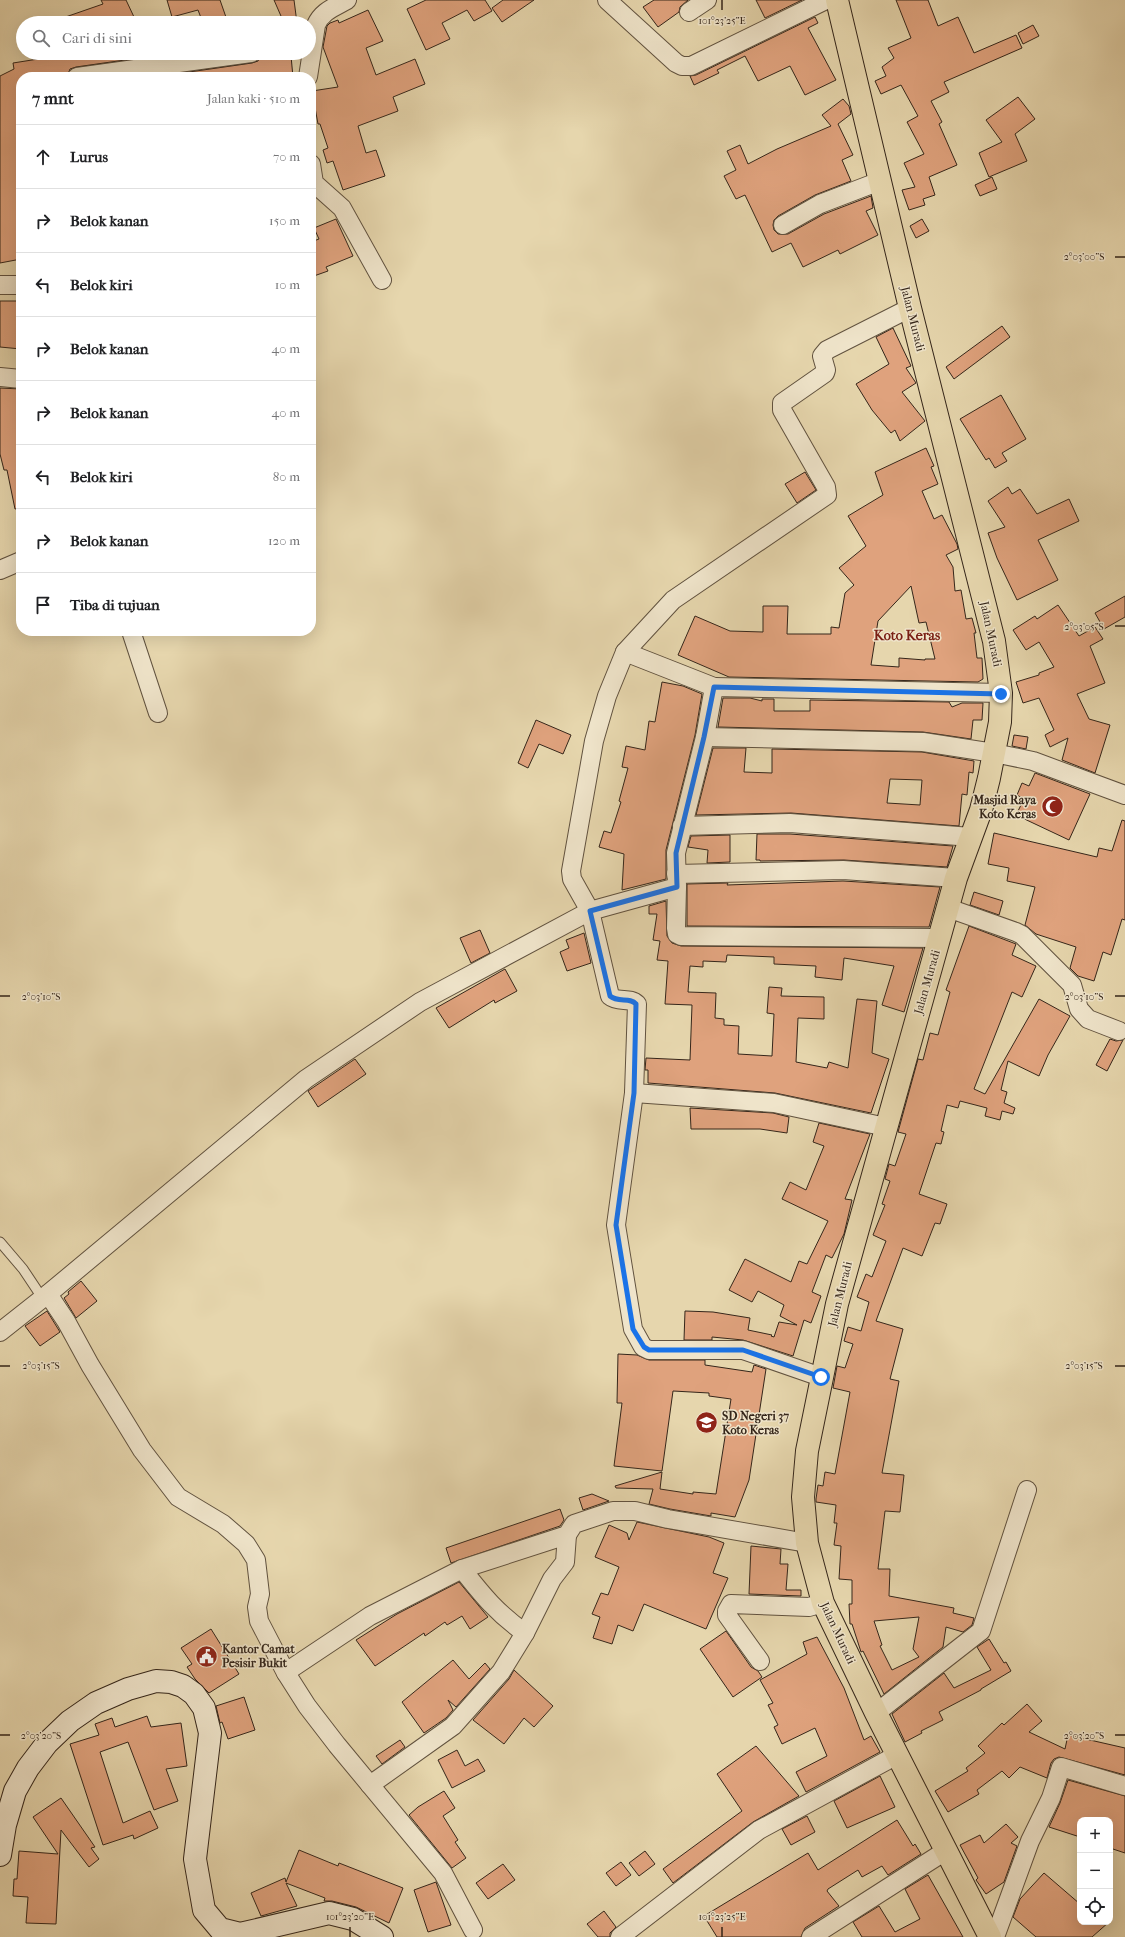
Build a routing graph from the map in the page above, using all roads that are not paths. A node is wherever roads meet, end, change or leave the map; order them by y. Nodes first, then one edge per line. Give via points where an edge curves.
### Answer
1 (347, 0) edge
2 (607, 0) edge
3 (706, 0) edge
4 (826, 0) edge
5 (837, 0) edge
6 (320, 7) edge
7 (689, 12) dead end
8 (316, 25) edge
9 (200, 60) edge
10 (310, 60) edge
11 (113, 72) edge
12 (308, 72) edge
13 (880, 181) junction
14 (316, 186) edge
15 (783, 224) dead end
16 (382, 280) dead end
17 (0, 285) edge
18 (16, 285) edge
19 (910, 308) junction
20 (0, 377) edge
21 (16, 379) edge
22 (16, 562) edge
23 (0, 570) edge
24 (133, 636) edge
25 (625, 652) junction
26 (714, 687) junction
27 (1001, 694) junction
28 (158, 713) dead end
29 (704, 737) junction
30 (994, 753) junction
31 (1125, 795) edge
32 (682, 826) junction
33 (971, 837) junction
34 (956, 878) junction
35 (676, 881) junction
36 (948, 908) junction
37 (590, 911) junction
38 (939, 938) junction
39 (1119, 1031) dead end
40 (634, 1093) junction
41 (886, 1127) junction
42 (0, 1242) edge
43 (46, 1297) junction
44 (0, 1332) edge
45 (821, 1377) junction
46 (1027, 1490) dead end
47 (567, 1535) junction
48 (807, 1543) junction
49 (462, 1569) junction
50 (823, 1603) junction
51 (525, 1633) junction
52 (760, 1661) dead end
53 (286, 1673) junction
54 (876, 1713) junction
55 (897, 1755) junction
56 (370, 1785) junction
57 (1125, 1786) edge
58 (947, 1850) junction
59 (0, 1855) edge
60 (473, 1930) dead end
61 (382, 1937) edge
62 (620, 1937) edge
63 (812, 1937) edge
64 (990, 1937) edge
65 (995, 1937) edge

1 - 6 street
2 - 4 street via 682,66 691,66
3 - 7 street
5 - 13 highway, Jalan Muradi
6 - 8 street
9 - 11 street
10 - 12 street
13 - 15 street via 820,204
13 - 19 highway, Jalan Muradi
14 - 16 street via 342,208
17 - 18 street
19 - 25 street via 827,350 822,356 825,373 782,403 782,410 826,487 827,495 673,600
19 - 27 highway, Jalan Muradi via 994,641
20 - 21 street
22 - 23 street
24 - 28 street
25 - 26 street
25 - 37 street via 607,696 594,741 571,871 572,879
26 - 27 street
26 - 29 street
27 - 30 highway, Jalan Muradi via 1000,722
29 - 30 street via 923,742
29 - 32 street
30 - 31 street via 1033,761
30 - 33 highway, Jalan Muradi via 988,784
32 - 33 street via 790,823
32 - 35 street via 676,853
33 - 34 highway, Jalan Muradi
34 - 35 street via 843,870
34 - 36 highway, Jalan Muradi
35 - 37 street
35 - 38 street via 676,928 681,936
36 - 38 highway, Jalan Muradi
36 - 39 street via 1022,935 1072,985 1079,1009 1088,1019
37 - 40 street via 610,996 616,1000 633,1001 636,1004
37 - 43 street via 420,1002 306,1079
38 - 41 highway, Jalan Muradi
40 - 41 street via 774,1102
40 - 45 street via 616,1225 633,1329 644,1347 649,1350 743,1350
41 - 45 highway, Jalan Muradi via 836,1304
42 - 43 lane
43 - 44 street
43 - 53 street via 66,1321 142,1450 178,1497 222,1524 246,1544 256,1560 260,1594 257,1607 259,1621
45 - 48 highway, Jalan Muradi via 807,1451 803,1497
46 - 54 street via 981,1631
47 - 48 street via 574,1524 614,1510 635,1511
47 - 49 street
47 - 51 street via 565,1562 552,1579
48 - 50 highway, Jalan Muradi
49 - 51 street via 486,1600 504,1618
49 - 53 street via 370,1616
50 - 52 street via 809,1607 731,1604 727,1615
50 - 54 highway, Jalan Muradi
51 - 56 street via 501,1672 453,1726
53 - 56 street via 322,1726
54 - 55 highway, Jalan Muradi
55 - 58 highway, Jalan Muradi
55 - 62 street via 759,1830
56 - 60 street via 443,1873
57 - 65 street via 1061,1767 1051,1798 1030,1841
58 - 63 street
58 - 64 highway, Jalan Muradi
59 - 61 street via 15,1791 47,1743 70,1721 96,1703 128,1689 156,1681 171,1682 183,1686 194,1694 204,1708 210,1733 196,1859 204,1910 220,1929 240,1934 329,1913 353,1919

